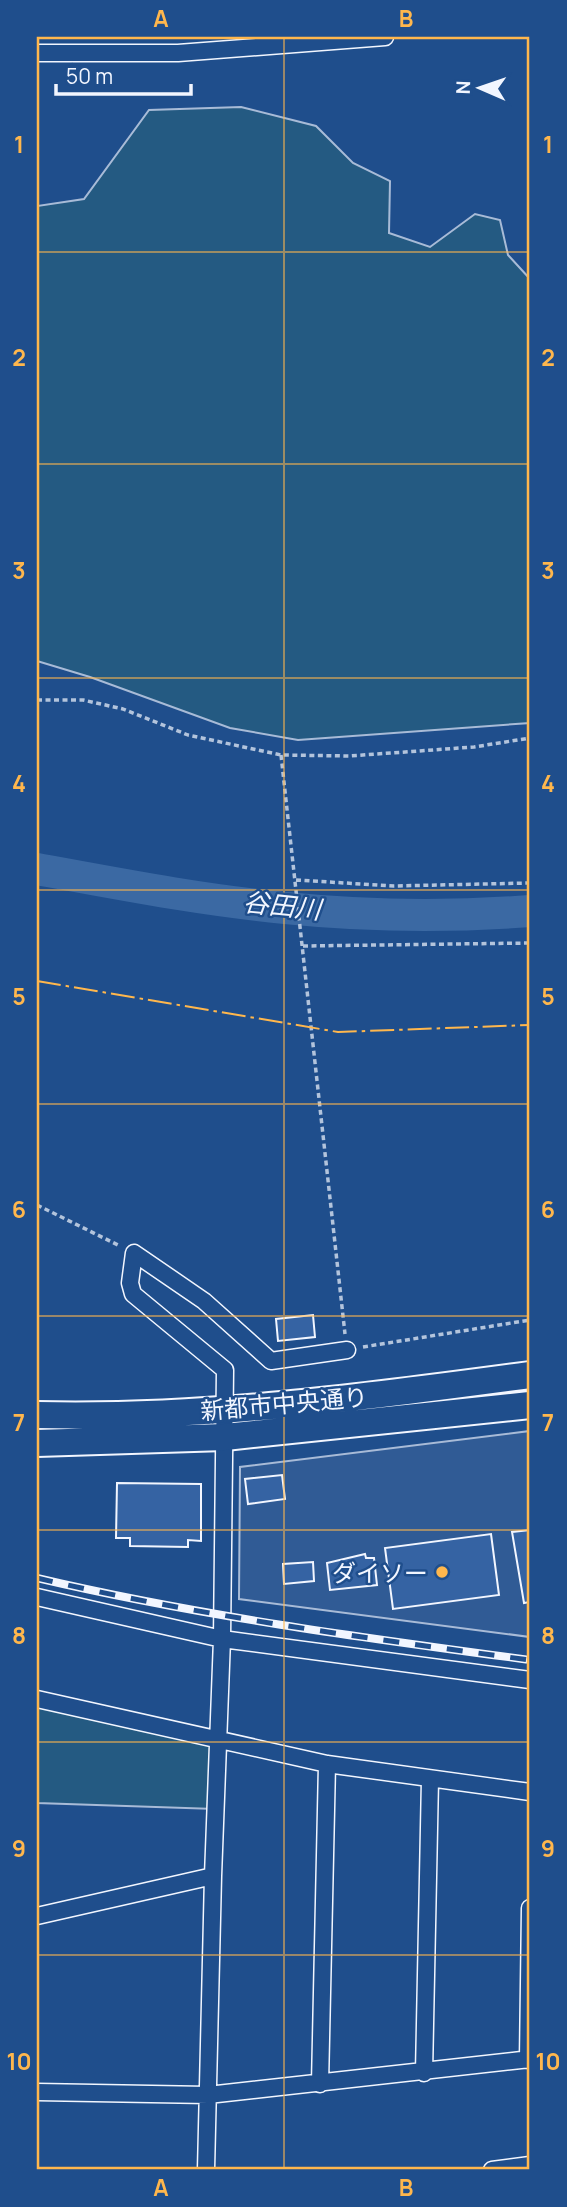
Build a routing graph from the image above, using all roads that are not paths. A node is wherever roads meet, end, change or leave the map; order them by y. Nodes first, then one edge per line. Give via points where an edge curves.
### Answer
1 (385, 37) edge
2 (37, 53) edge
3 (347, 1350) road end
4 (530, 1375) edge
5 (530, 1405) edge
6 (225, 1410) junction
7 (37, 1415) edge
8 (225, 1437) junction
9 (37, 1443) edge
10 (37, 1597) edge
11 (222, 1639) junction
12 (530, 1680) edge
13 (37, 1699) edge
14 (218, 1739) junction
15 (327, 1764) junction
16 (430, 1779) junction
17 (530, 1792) edge
18 (212, 1876) junction
19 (530, 1908) edge
20 (37, 1916) edge
21 (529, 2060) edge
22 (425, 2073) junction
23 (320, 2084) junction
24 (37, 2092) edge
25 (208, 2095) junction
26 (530, 2165) edge
27 (206, 2170) edge
28 (492, 2170) edge

1 - 2 street via 177,53
3 - 6 street via 271,1361 204,1301 134,1253 133,1294 225,1370
4 - 6 main road, 新都市中央通り
5 - 8 main road, 新都市中央通り
6 - 7 main road, 新都市中央通り via 97,1417
6 - 8 street
8 - 9 main road, 新都市中央通り
8 - 11 street
10 - 11 street
11 - 12 street
11 - 14 street
13 - 14 street
14 - 15 street
14 - 18 street
15 - 16 street
15 - 23 street
16 - 17 street
16 - 22 street
18 - 20 street
18 - 25 street
19 - 21 street
21 - 22 street
22 - 23 street
23 - 25 street
24 - 25 street
25 - 27 street
26 - 28 street

